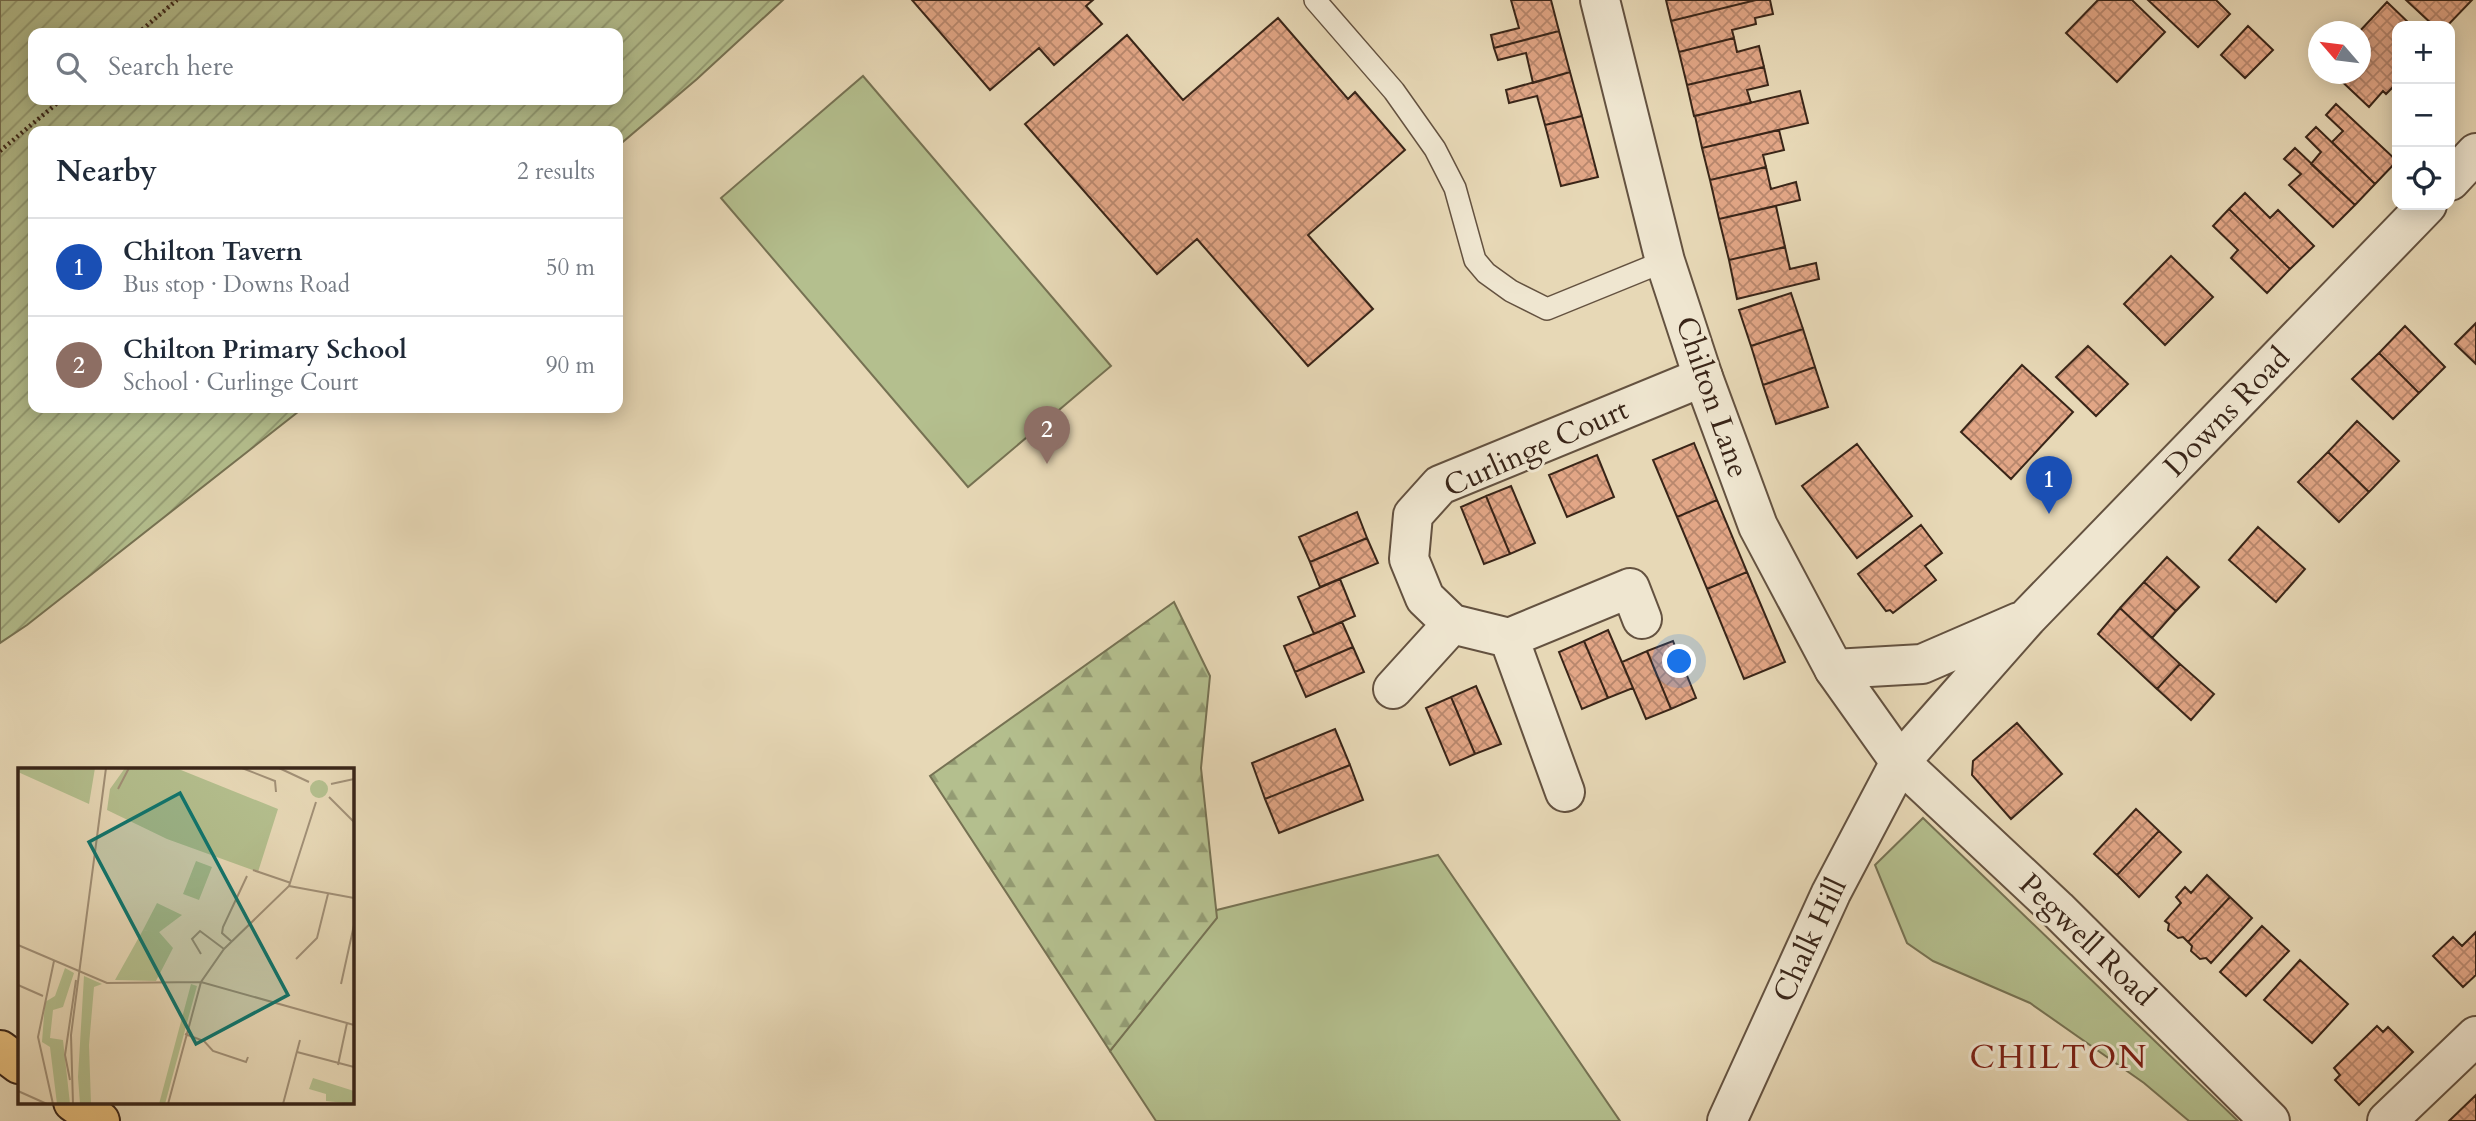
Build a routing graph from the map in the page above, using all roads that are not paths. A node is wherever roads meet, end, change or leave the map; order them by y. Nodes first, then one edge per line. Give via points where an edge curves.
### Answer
1 (1315, 0) edge
2 (1600, 0) edge
3 (2476, 153) edge
4 (2455, 176) edge
5 (2422, 210) edge
6 (1665, 261) junction
7 (1703, 377) junction
8 (2027, 618) junction
9 (1642, 620) dead end
10 (1452, 624) junction
11 (1508, 638) junction
12 (1834, 669) junction
13 (1393, 689) dead end
14 (1900, 762) junction
15 (1564, 792) dead end
16 (2476, 1036) edge
17 (0, 1050) edge
18 (18, 1063) edge
19 (76, 1104) edge
20 (100, 1121) edge
21 (1727, 1121) edge
22 (2270, 1121) edge
23 (2387, 1121) edge

1 - 6 lane via 1394,92 1435,149 1455,188 1475,260 1486,273 1547,309
2 - 6 street, Chilton Lane
3 - 4 street
5 - 8 street, Downs Road
6 - 7 street, Chilton Lane
7 - 10 street, Curlinge Court via 1440,485 1413,515 1409,559 1425,598
7 - 12 street, Chilton Lane via 1758,526
8 - 12 street, Downs Road via 1922,664
8 - 14 street, Downs Road
9 - 11 street via 1630,588
10 - 11 street, Curlinge Court
10 - 13 street
11 - 15 street
12 - 14 street, Chilton Lane
14 - 21 street, Chalk Hill via 1830,893
14 - 22 street, Pegwell Road via 2057,909
16 - 23 street
17 - 18 highway
19 - 20 highway

